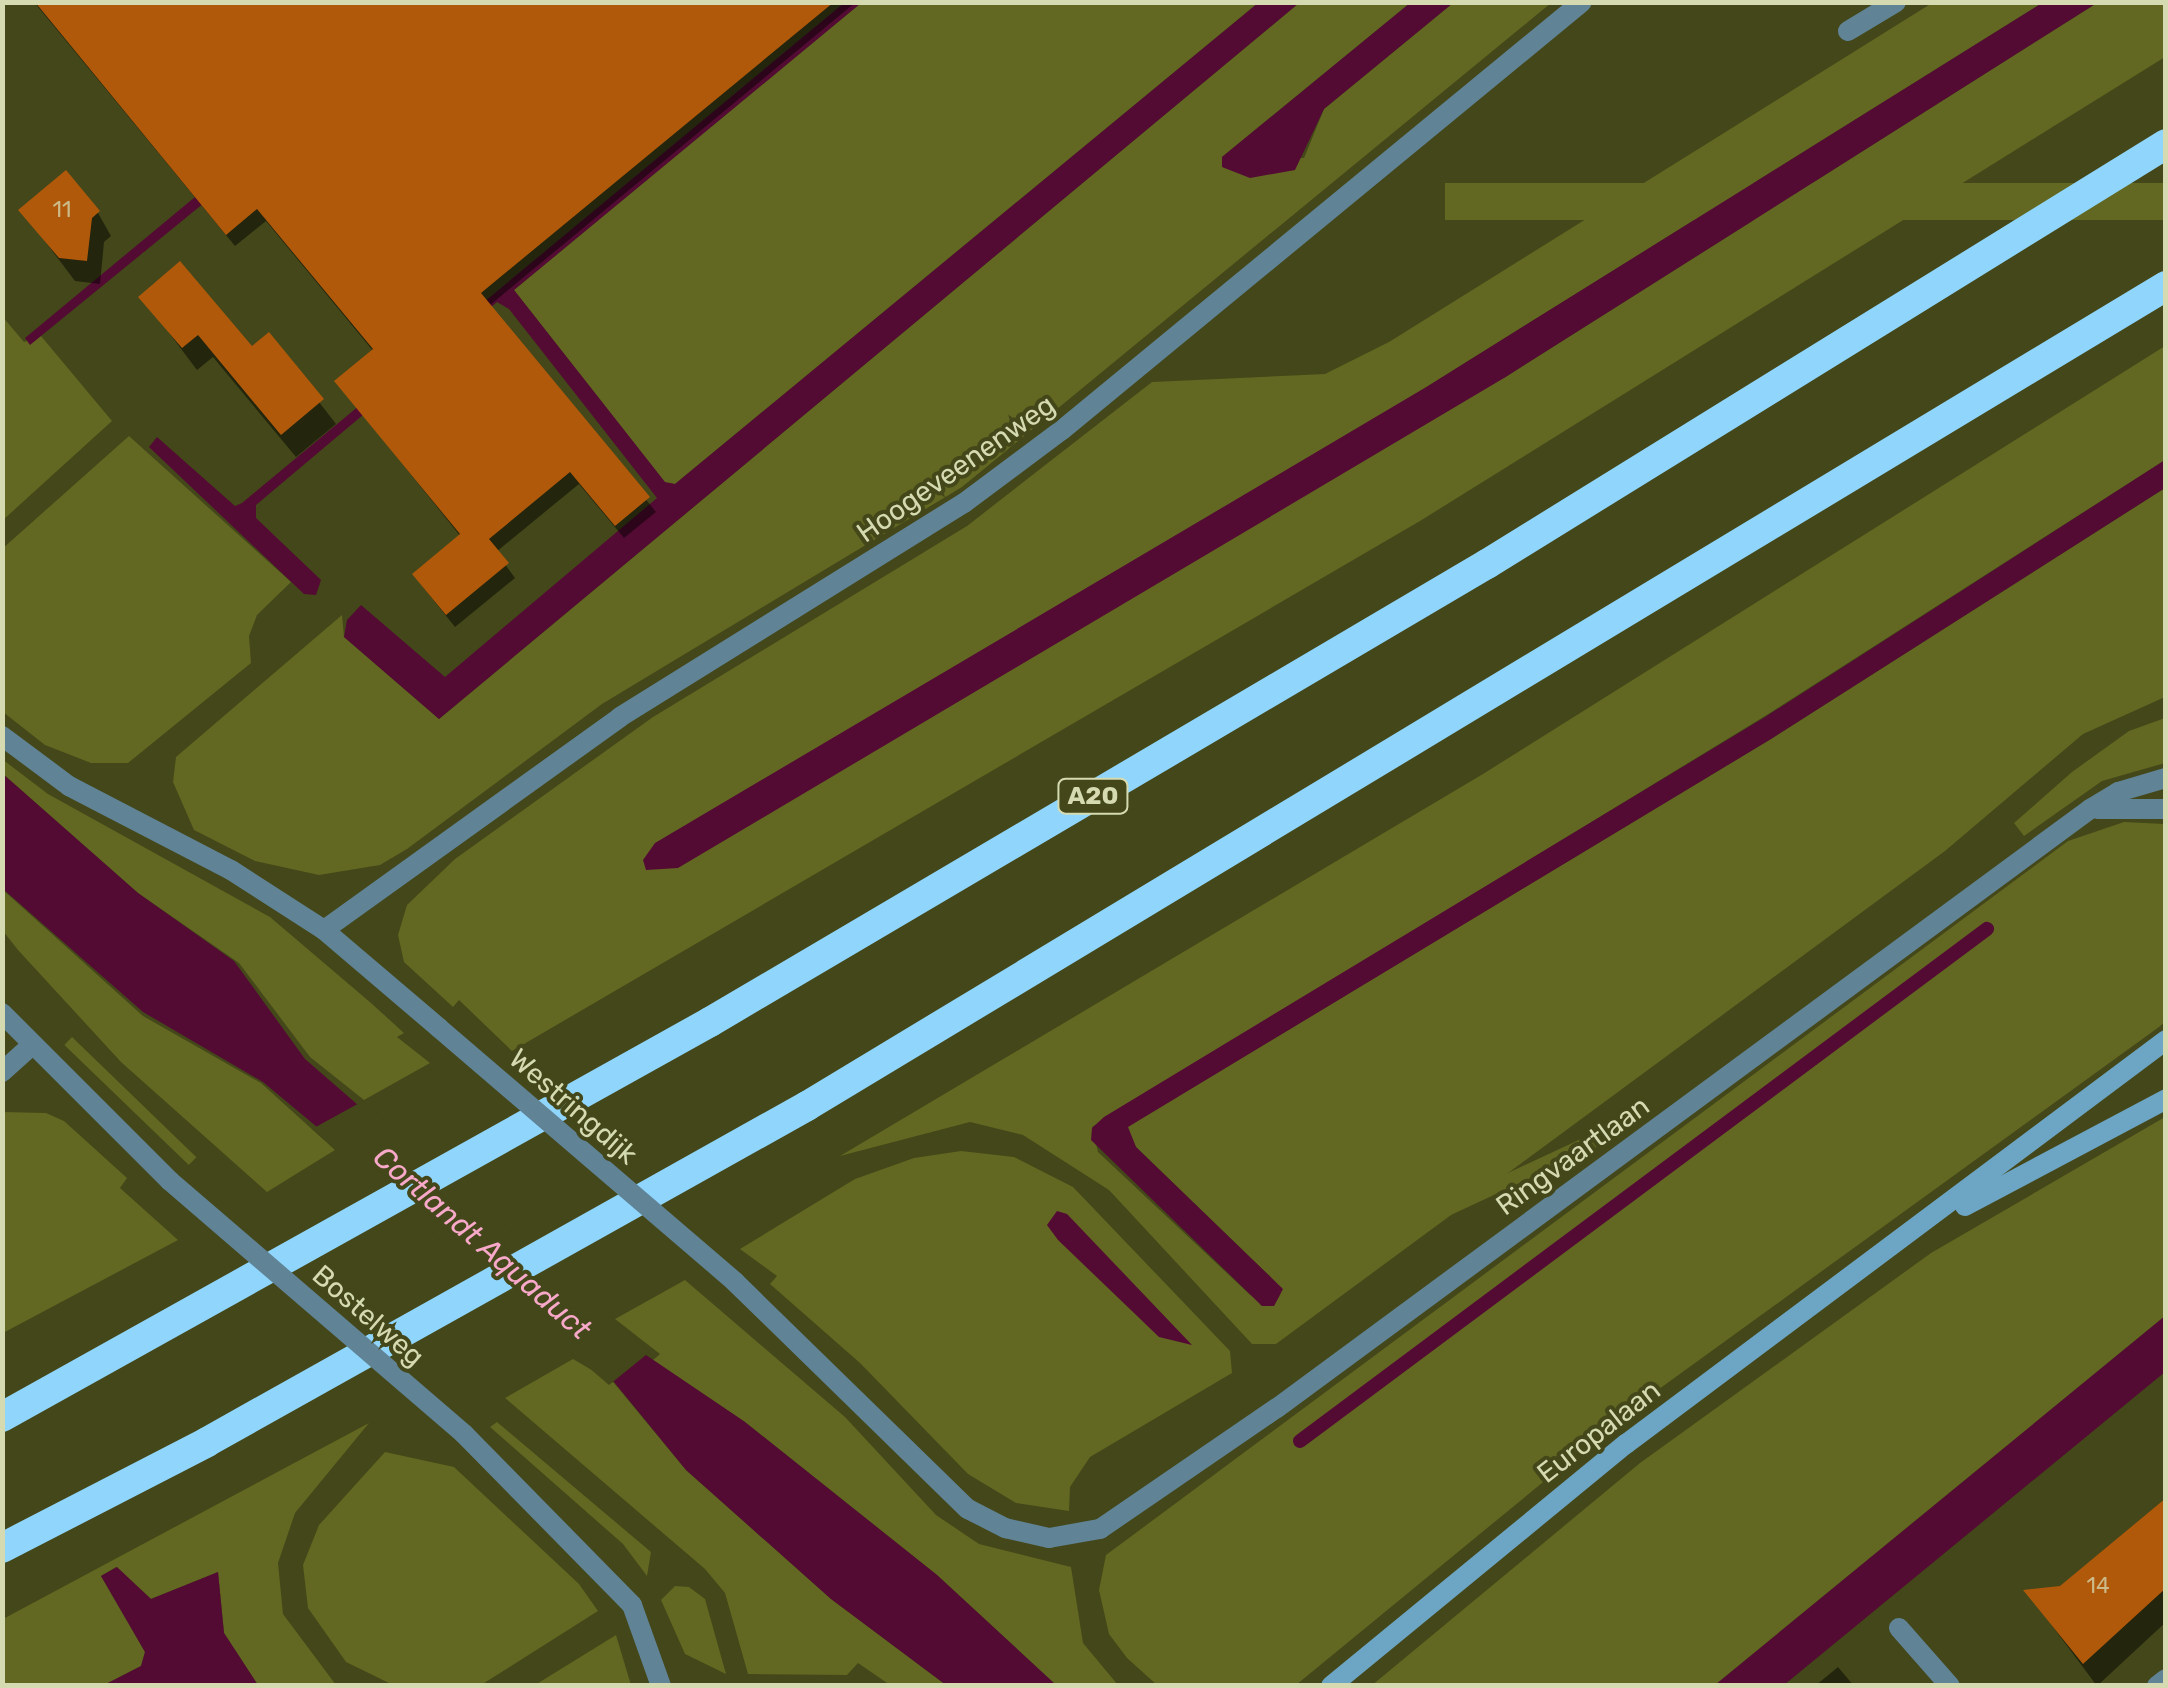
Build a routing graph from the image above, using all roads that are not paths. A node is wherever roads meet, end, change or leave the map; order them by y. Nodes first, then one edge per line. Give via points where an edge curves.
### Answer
1 (1582, 2) edge
2 (1896, 2) edge
3 (1848, 31) dead end
4 (2166, 144) edge
5 (2166, 286) edge
6 (2, 736) edge
7 (2166, 778) edge
8 (2166, 809) edge
9 (2090, 810) junction
10 (324, 930) junction
11 (2, 1013) edge
12 (2166, 1040) edge
13 (32, 1045) junction
14 (2, 1072) edge
15 (2166, 1099) edge
16 (1910, 1235) junction
17 (2, 1416) edge
18 (1081, 1536) joint
19 (2, 1548) edge
20 (1900, 1628) dead end
21 (2166, 1679) edge
22 (661, 1686) edge
23 (1331, 1686) edge
24 (1950, 1686) edge
25 (2158, 1686) edge

1 - 10 street, Hoogeveenenweg via 1078,418 964,503 620,717
2 - 3 street
4 - 17 highway, A20 via 1487,564 710,1022
5 - 19 highway via 807,1106 273,1405
6 - 10 street, Westringdijk via 69,786 231,870
7 - 9 street, Ringvaartlaan via 2118,792
8 - 9 street
9 - 18 street, Ringvaartlaan via 1139,1507
10 - 18 street, Westringdijk, bridge via 735,1282 968,1510 1005,1528
11 - 13 street, Bostelweg
12 - 16 main road, Europalaan
13 - 14 street
13 - 22 street, Bostelweg, bridge via 170,1180 464,1434 632,1605
15 - 16 main road, Europalaan
16 - 23 main road, Europalaan via 1626,1444
20 - 24 street
21 - 25 street

